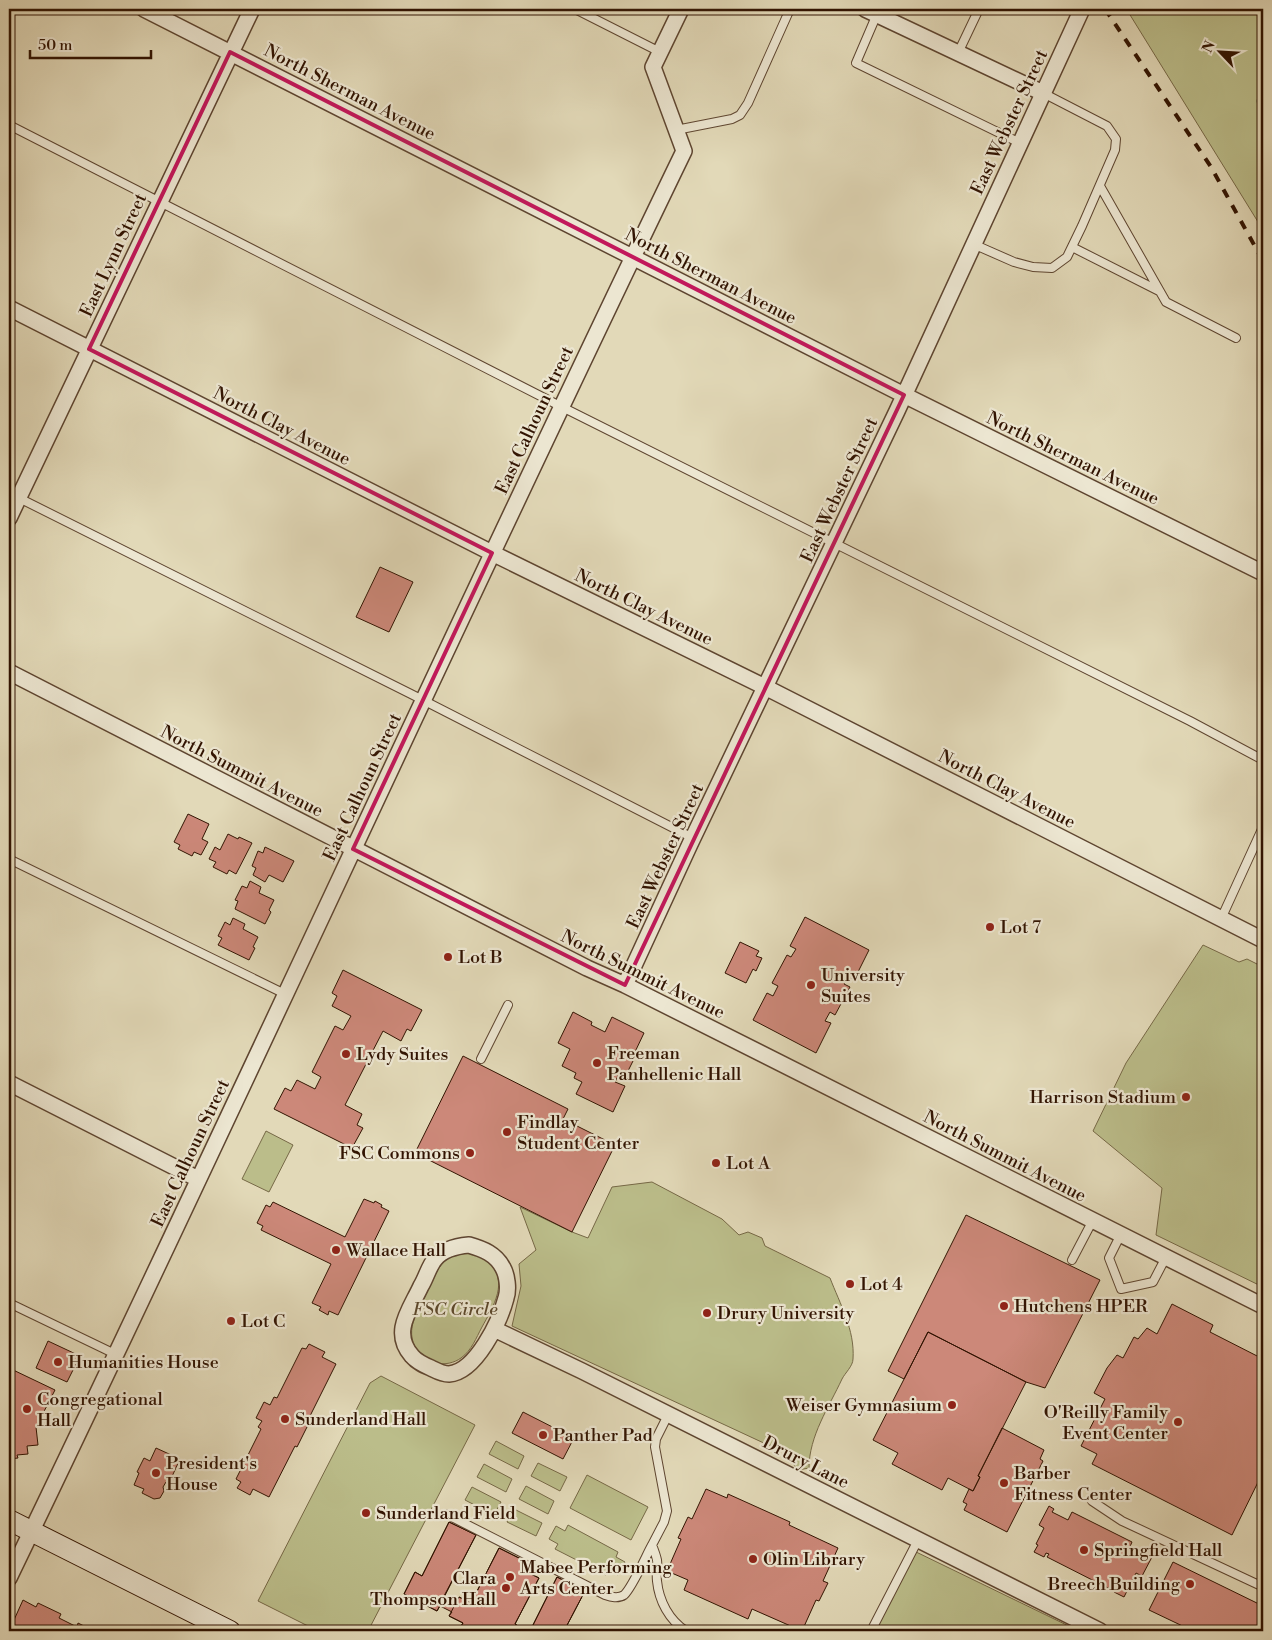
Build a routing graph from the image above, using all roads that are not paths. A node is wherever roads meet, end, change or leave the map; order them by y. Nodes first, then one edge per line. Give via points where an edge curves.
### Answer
1 (144, 9) edge
2 (252, 9) edge
3 (575, 9) edge
4 (681, 9) edge
5 (790, 9) edge
6 (973, 9) edge
7 (1082, 9) edge
8 (871, 12) edge
9 (230, 52) junction
10 (660, 52) junction
11 (958, 52) junction
12 (1043, 93) junction
13 (9, 125) edge
14 (676, 130) junction
15 (1020, 143) junction
16 (1100, 186) junction
17 (159, 202) junction
18 (973, 244) junction
19 (1072, 247) junction
20 (633, 256) junction
21 (1160, 291) junction
22 (9, 308) edge
23 (1236, 338) dead end
24 (89, 349) junction
25 (904, 395) junction
26 (562, 407) junction
27 (14, 495) edge
28 (9, 518) edge
29 (834, 543) junction
30 (492, 553) junction
31 (1263, 572) edge
32 (9, 672) edge
33 (766, 687) junction
34 (423, 700) junction
35 (1263, 760) edge
36 (1263, 827) edge
37 (693, 838) junction
38 (354, 848) junction
39 (9, 859) edge
40 (1221, 919) junction
41 (1263, 940) edge
42 (626, 985) junction
43 (285, 994) junction
44 (508, 1005) dead end
45 (481, 1059) dead end
46 (9, 1083) edge
47 (198, 1178) junction
48 (1092, 1220) junction
49 (1121, 1234) junction
50 (1166, 1257) junction
51 (1072, 1260) dead end
52 (9, 1303) edge
53 (1263, 1306) edge
54 (494, 1328) junction
55 (115, 1354) junction
56 (668, 1414) junction
57 (1092, 1501) dead end
58 (446, 1514) dead end
59 (9, 1520) edge
60 (31, 1531) junction
61 (918, 1540) junction
62 (652, 1545) junction
63 (9, 1578) edge
64 (1263, 1586) edge
65 (230, 1631) edge
66 (686, 1631) edge
67 (871, 1631) edge
68 (1098, 1631) edge

1 - 9 street, North Sherman Avenue
2 - 9 street, East Lynn Street
3 - 10 lane
4 - 10 street, East Calhoun Street
5 - 14 lane via 740,115
6 - 11 lane via 978,11
7 - 12 street, East Webster Street
8 - 11 street
8 - 15 lane via 856,63
9 - 17 street, East Lynn Street
9 - 20 street, North Sherman Avenue
10 - 14 street, East Calhoun Street via 652,67
11 - 12 street
12 - 15 street, East Webster Street
12 - 16 lane via 1108,126 1116,139 1115,150
13 - 17 lane
14 - 20 street, East Calhoun Street via 684,151
15 - 18 street, East Webster Street
16 - 19 lane
16 - 21 lane
17 - 24 street, East Lynn Street
17 - 26 lane
18 - 19 lane via 1014,262 1052,268 1067,257
18 - 25 street, East Webster Street
19 - 21 lane
20 - 25 street, North Sherman Avenue
20 - 26 street, East Calhoun Street
21 - 23 lane via 1166,302
22 - 24 street, North Clay Avenue
24 - 27 street, East Lynn Street
24 - 30 street, North Clay Avenue
25 - 29 street, East Webster Street
25 - 31 street, North Sherman Avenue
26 - 29 lane
26 - 30 street, East Calhoun Street
27 - 28 street, East Lynn Street
27 - 34 lane
29 - 33 street, East Webster Street
29 - 35 lane
30 - 33 street, North Clay Avenue
30 - 34 street, East Calhoun Street
32 - 38 street, North Summit Avenue
33 - 37 street, East Webster Street
33 - 40 street, North Clay Avenue
34 - 37 lane
34 - 38 street, East Calhoun Street
36 - 40 lane
37 - 42 street, East Webster Street
38 - 42 street, North Summit Avenue via 586,968
38 - 43 street, East Calhoun Street
39 - 43 lane
40 - 41 street, North Clay Avenue
42 - 48 street, North Summit Avenue
43 - 47 street, East Calhoun Street
44 - 45 lane
46 - 47 street
47 - 55 street, East Calhoun Street
48 - 49 street, North Summit Avenue
48 - 51 lane
49 - 50 street, North Summit Avenue
49 - 50 lane via 1109,1258 1121,1289 1153,1282
50 - 53 street, North Summit Avenue
52 - 55 lane
54 - 54 street via 507,1296 503,1268 495,1256 469,1245 454,1247 435,1258 403,1322 402,1335 406,1350 414,1359 440,1373 450,1374 462,1370 475,1359
54 - 56 street, Drury Lane
55 - 60 street, East Calhoun Street
56 - 61 street, Drury Lane
56 - 62 lane via 655,1447 667,1511
57 - 64 lane via 1122,1521
58 - 62 lane via 616,1598 630,1587
59 - 60 main road
60 - 63 street, East Calhoun Street
60 - 65 main road
61 - 67 lane
61 - 68 street, Drury Lane
62 - 66 lane via 665,1607 672,1620

